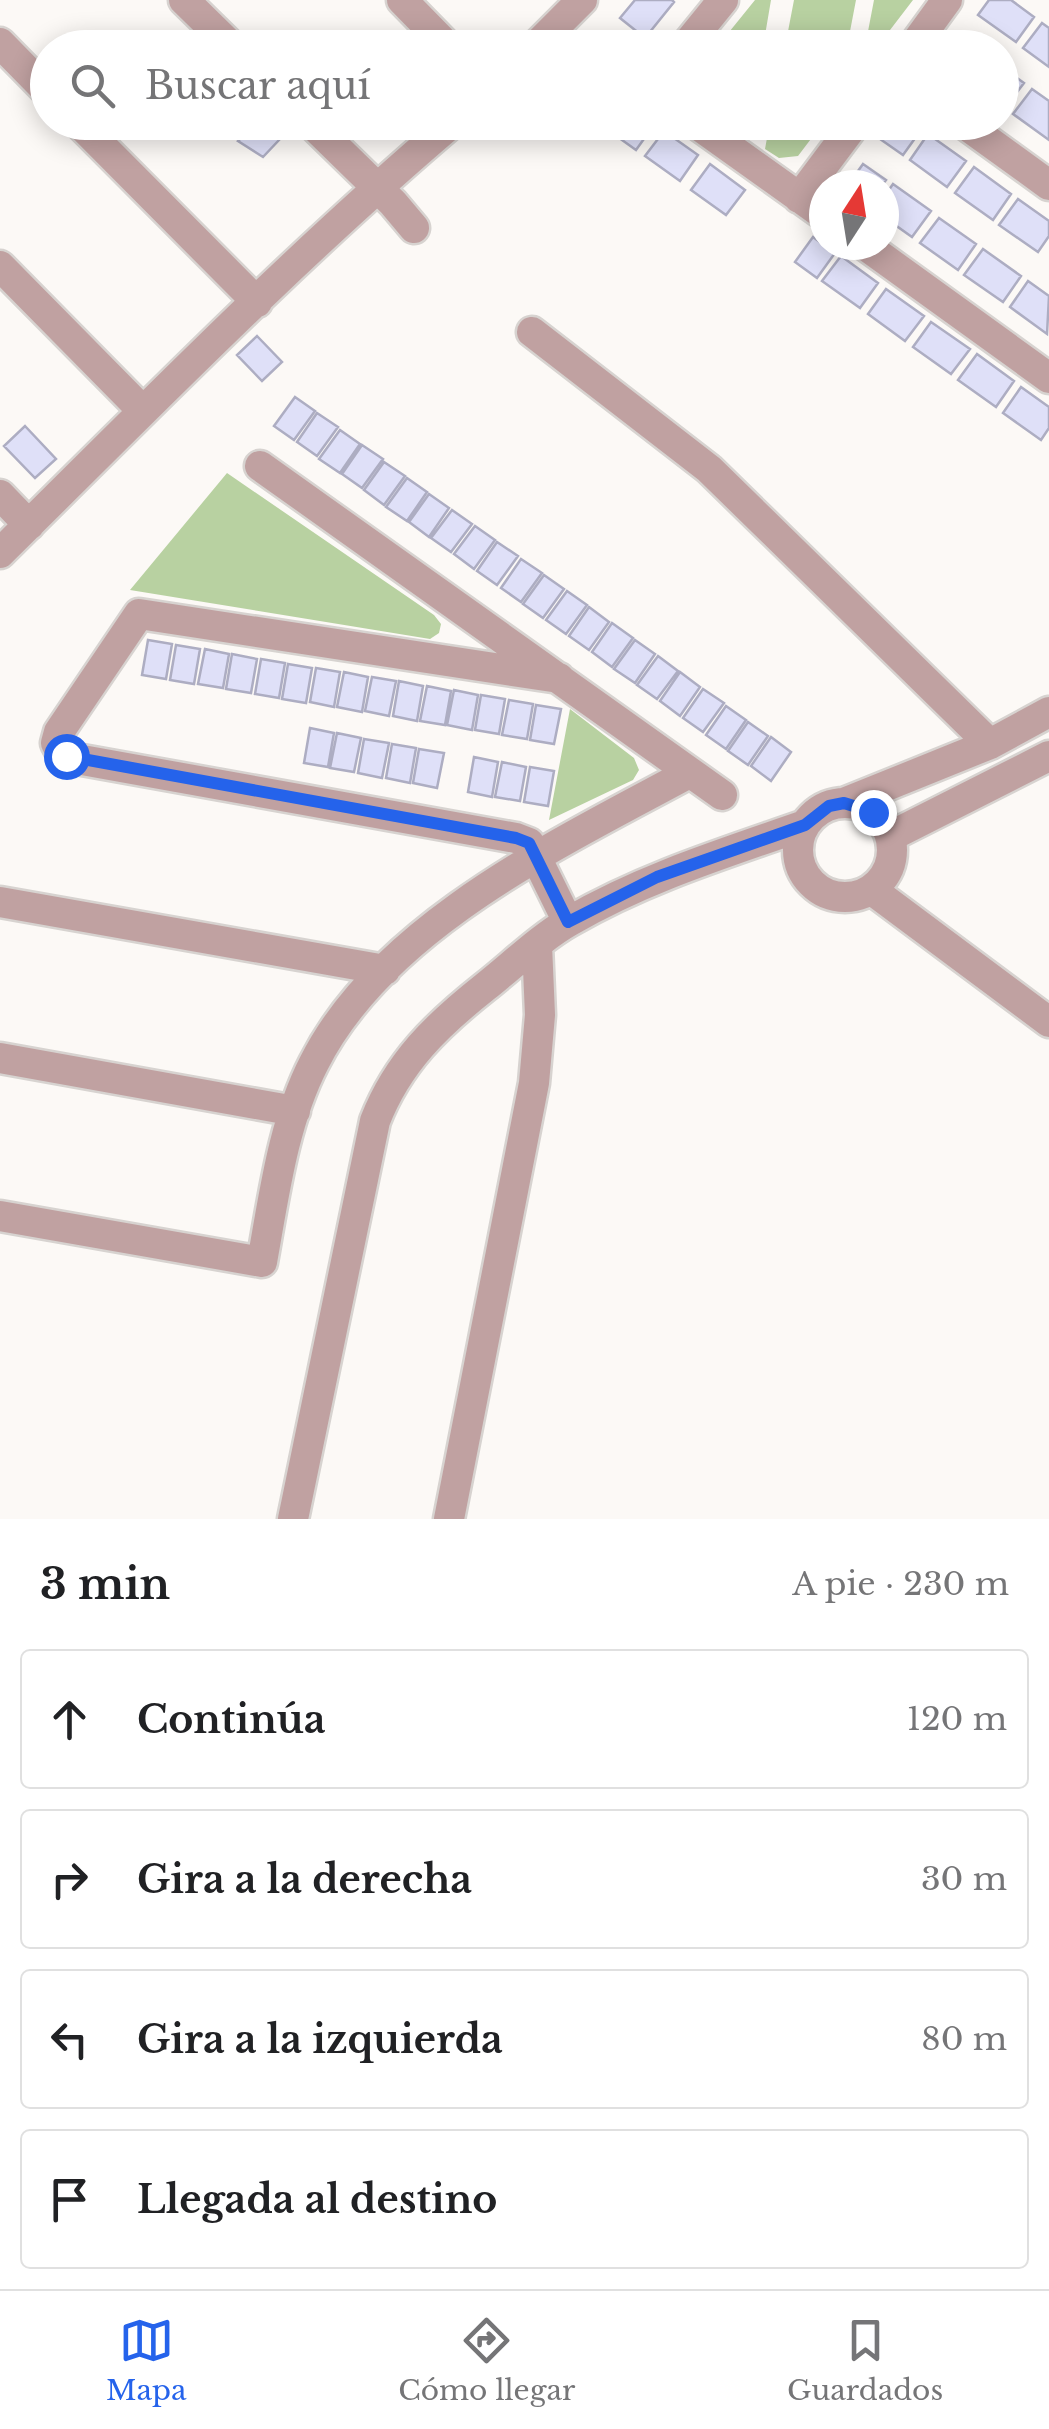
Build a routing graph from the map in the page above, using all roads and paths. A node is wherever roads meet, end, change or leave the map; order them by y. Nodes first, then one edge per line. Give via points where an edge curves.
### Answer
1 (184, 0) edge
2 (402, 0) edge
3 (582, 0) edge
4 (723, 0) edge
5 (947, 0) edge
6 (215, 30) edge
7 (431, 30) edge
8 (552, 30) edge
9 (699, 30) edge
10 (925, 30) edge
11 (0, 44) edge
12 (30, 74) edge
13 (96, 140) edge
14 (329, 140) edge
15 (433, 140) edge
16 (719, 140) edge
17 (847, 140) edge
18 (987, 140) edge
19 (831, 170) edge
20 (1049, 184) edge
21 (378, 188) junction
22 (809, 205) edge
23 (414, 228) dead end
24 (886, 260) edge
25 (0, 266) edge
26 (257, 302) junction
27 (532, 332) dead end
28 (1049, 378) edge
29 (142, 410) junction
30 (260, 466) dead end
31 (0, 495) edge
32 (28, 525) junction
33 (0, 553) edge
34 (558, 678) junction
35 (1049, 712) edge
36 (990, 744) junction
37 (1049, 756) edge
38 (689, 774) junction
39 (722, 795) dead end
40 (844, 803) junction
41 (805, 825) junction
42 (891, 836) junction
43 (536, 855) junction
44 (872, 890) junction
45 (0, 902) edge
46 (568, 922) junction
47 (538, 945) junction
48 (385, 970) junction
49 (1049, 1022) edge
50 (0, 1058) edge
51 (295, 1110) junction
52 (0, 1216) edge
53 (293, 1519) edge
54 (449, 1519) edge

1 - 6 street
2 - 7 street
3 - 8 street
4 - 9 street
5 - 10 street
11 - 12 street
13 - 26 street
14 - 21 street
15 - 21 street
16 - 22 street
17 - 19 street
18 - 20 street
21 - 23 street
21 - 26 street
24 - 28 street
25 - 29 street
26 - 29 street
27 - 36 street via 709,469
29 - 32 street
30 - 34 street
31 - 32 street
32 - 33 street
34 - 38 street
34 - 43 street via 139,614 56,737 59,750 71,758 516,838
35 - 36 street
36 - 40 street
37 - 42 street
38 - 39 street
38 - 43 street
40 - 41 street via 816,813
40 - 42 street via 873,812
41 - 44 street via 798,856 812,884 842,898
41 - 46 street via 657,877
42 - 44 street via 890,866
43 - 46 street
43 - 48 street via 462,905
44 - 49 street
45 - 48 street
46 - 47 street
47 - 53 street via 430,1033 382,1102
47 - 54 street via 534,1083
48 - 51 street via 326,1040
50 - 51 street
51 - 52 street via 262,1262

